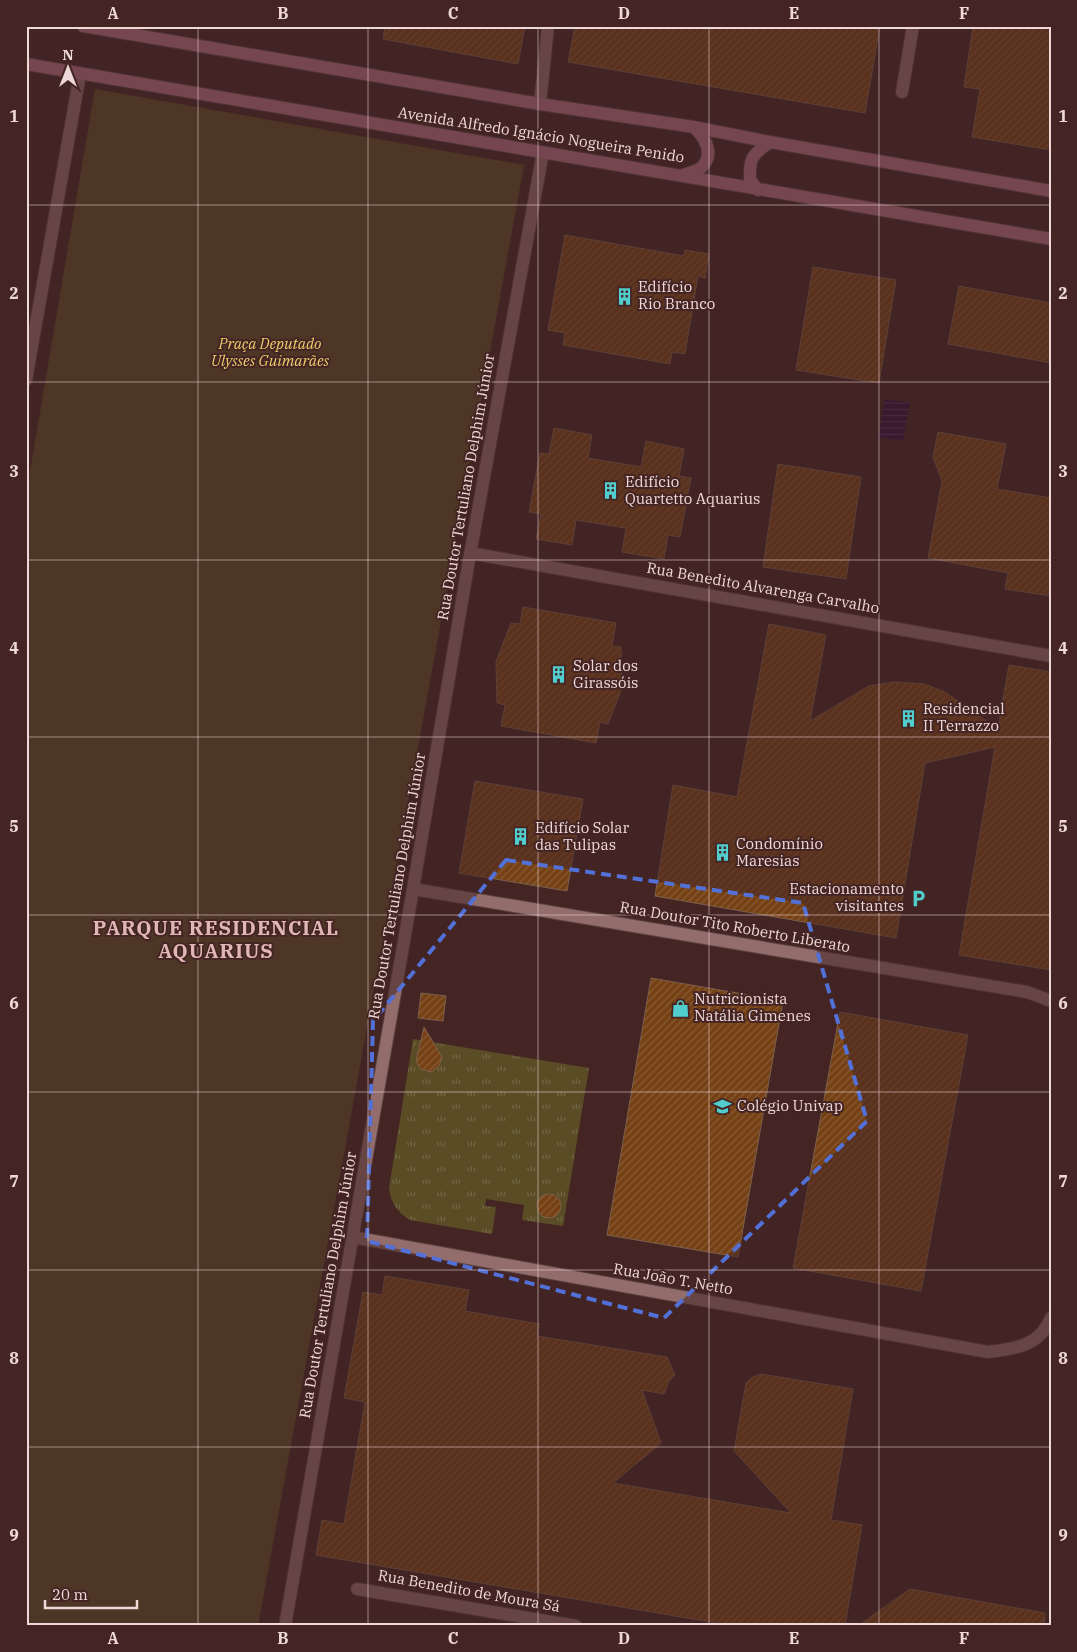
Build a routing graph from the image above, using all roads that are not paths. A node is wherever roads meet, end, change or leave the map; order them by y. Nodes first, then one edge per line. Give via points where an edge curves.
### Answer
1 (83, 26) edge
2 (548, 26) edge
3 (913, 26) edge
4 (26, 64) edge
5 (80, 74) junction
6 (902, 92) dead end
7 (540, 104) junction
8 (694, 128) junction
9 (770, 142) junction
10 (543, 152) junction
11 (683, 175) junction
12 (758, 190) junction
13 (1051, 191) edge
14 (1051, 239) edge
15 (26, 380) edge
16 (470, 553) junction
17 (1051, 656) edge
18 (414, 889) junction
19 (1051, 1001) edge
20 (352, 1238) junction
21 (1051, 1318) edge
22 (357, 1589) dead end
23 (285, 1626) edge
24 (576, 1626) edge

1 - 7 street, Avenida Alfredo Ignácio Nogueira Penido
2 - 7 street
3 - 6 street
4 - 5 street, Avenida Alfredo Ignácio Nogueira Penido
5 - 10 street, Avenida Alfredo Ignácio Nogueira Penido
5 - 15 street
7 - 8 street, Avenida Alfredo Ignácio Nogueira Penido
8 - 9 street, Avenida Alfredo Ignácio Nogueira Penido
8 - 11 street via 704,137 707,158 701,168
9 - 12 street via 756,152 751,161 750,180
9 - 13 street, Avenida Alfredo Ignácio Nogueira Penido
10 - 11 street, Avenida Alfredo Ignácio Nogueira Penido
10 - 16 street, Rua Doutor Tertuliano Delphim Júnior
11 - 12 street, Avenida Alfredo Ignácio Nogueira Penido
12 - 14 street, Avenida Alfredo Ignácio Nogueira Penido
16 - 17 street, Rua Benedito Alvarenga Carvalho
16 - 18 street, Rua Doutor Tertuliano Delphim Júnior
18 - 19 street, Rua Doutor Tito Roberto Liberato via 1027,992
18 - 20 street, Rua Doutor Tertuliano Delphim Júnior
20 - 21 street, Rua João T. Netto via 988,1352 1033,1342
20 - 23 street, Rua Doutor Tertuliano Delphim Júnior
22 - 24 street, Rua Benedito de Moura Sá

